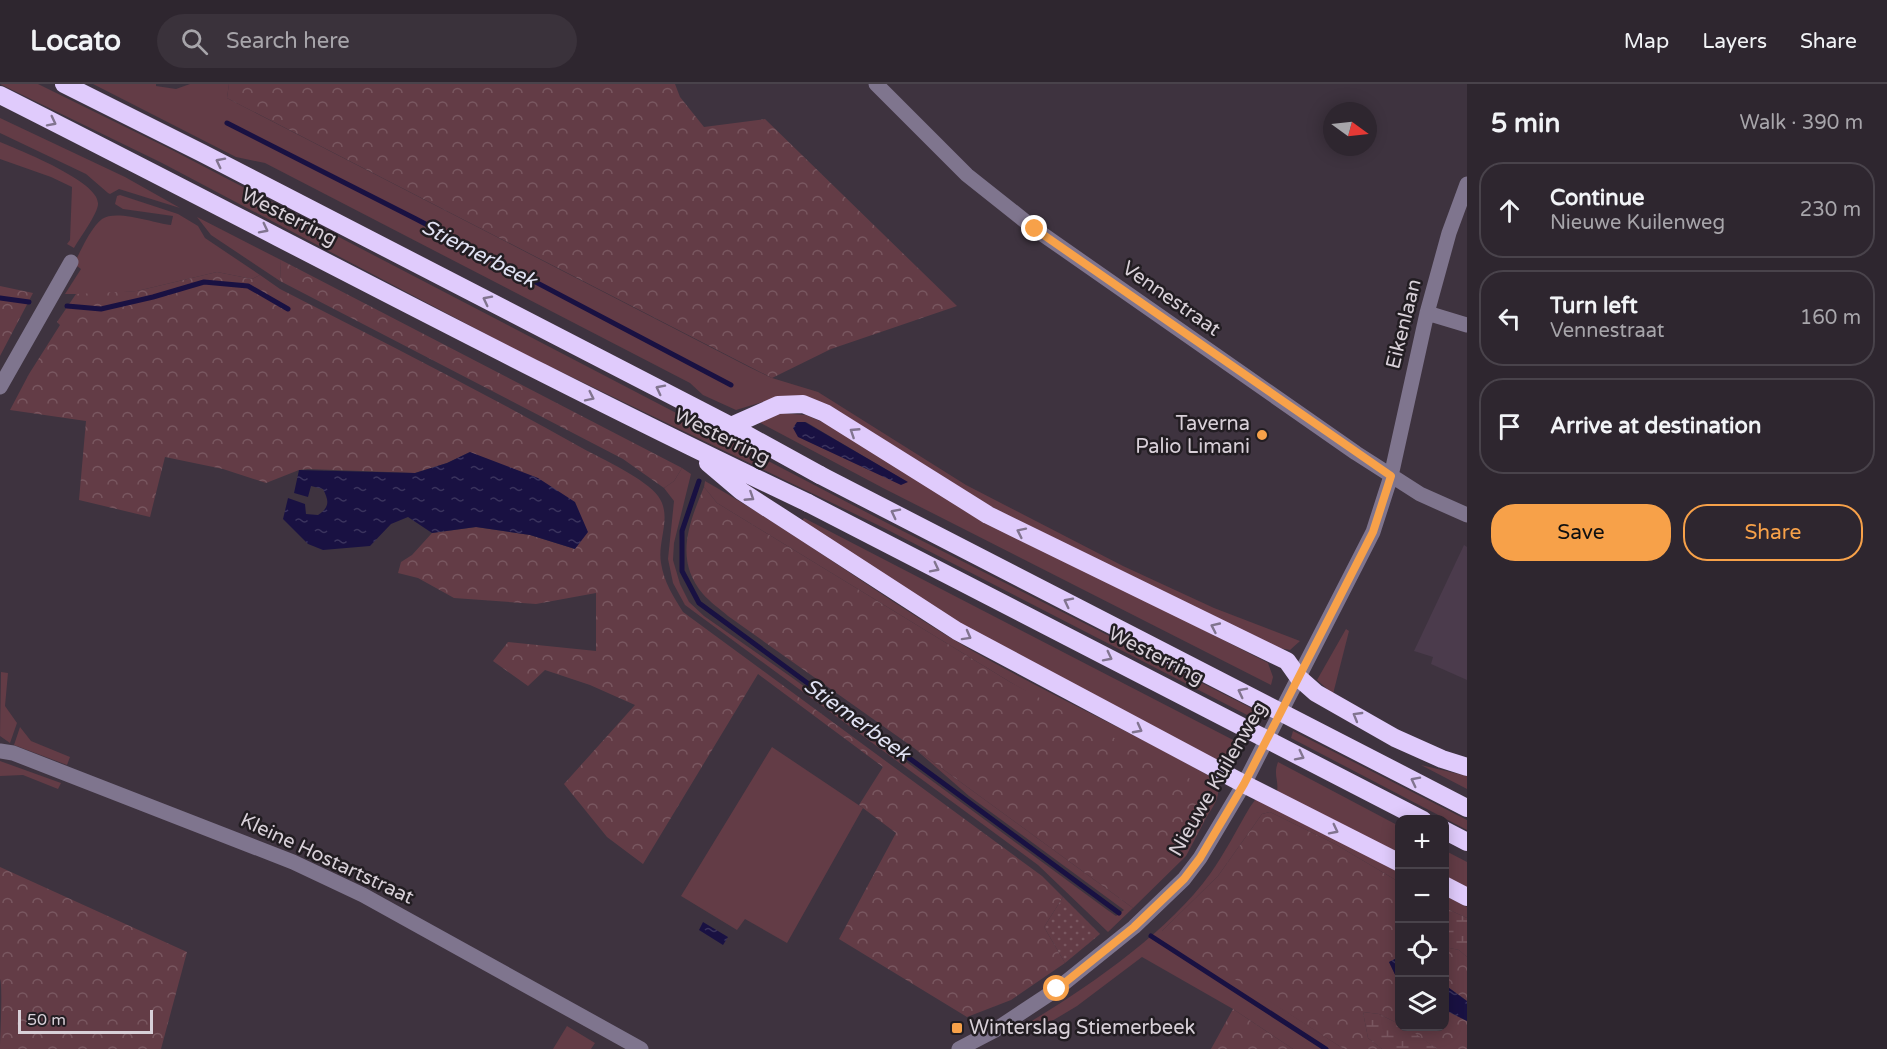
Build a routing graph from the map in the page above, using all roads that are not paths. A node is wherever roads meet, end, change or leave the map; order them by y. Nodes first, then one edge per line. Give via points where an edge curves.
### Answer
1 (64, 84) edge
2 (876, 84) edge
3 (0, 95) edge
4 (1467, 184) edge
5 (70, 262) dead end
6 (1427, 313) junction
7 (1467, 325) edge
8 (0, 387) edge
9 (731, 426) junction
10 (688, 446) junction
11 (1391, 476) junction
12 (1467, 515) edge
13 (1299, 678) junction
14 (4, 750) edge
15 (1467, 767) edge
16 (1244, 784) junction
17 (1467, 808) edge
18 (1416, 815) edge
19 (1449, 833) edge
20 (1467, 842) edge
21 (1395, 860) edge
22 (1449, 888) edge
23 (1467, 897) edge
24 (641, 1049) edge
25 (959, 1049) edge

9 -> 1 highway, Westerring
2 - 11 street, Vennestraat via 967,175 1035,229
3 -> 10 highway, Westerring
4 - 6 street, Eikenlaan
5 - 8 street
6 - 7 street
6 - 11 street, Eikenlaan
13 -> 9 highway via 1287,661 988,515 825,413 803,404 778,405
17 -> 9 highway, Westerring, bridge
10 -> 16 highway via 741,491 957,631
10 -> 18 highway, Westerring, bridge via 808,503
11 - 12 street, Vennestraat
11 - 13 street, Nieuwe Kuilenweg via 1373,532
15 -> 13 highway via 1395,738 1309,689
13 - 16 street, Nieuwe Kuilenweg
14 - 24 street, Kleine Hostartstraat via 293,862 363,895
16 -> 21 highway
16 - 25 street, Nieuwe Kuilenweg via 1184,879 1134,927 1057,989
19 - 20 highway
22 - 23 highway

